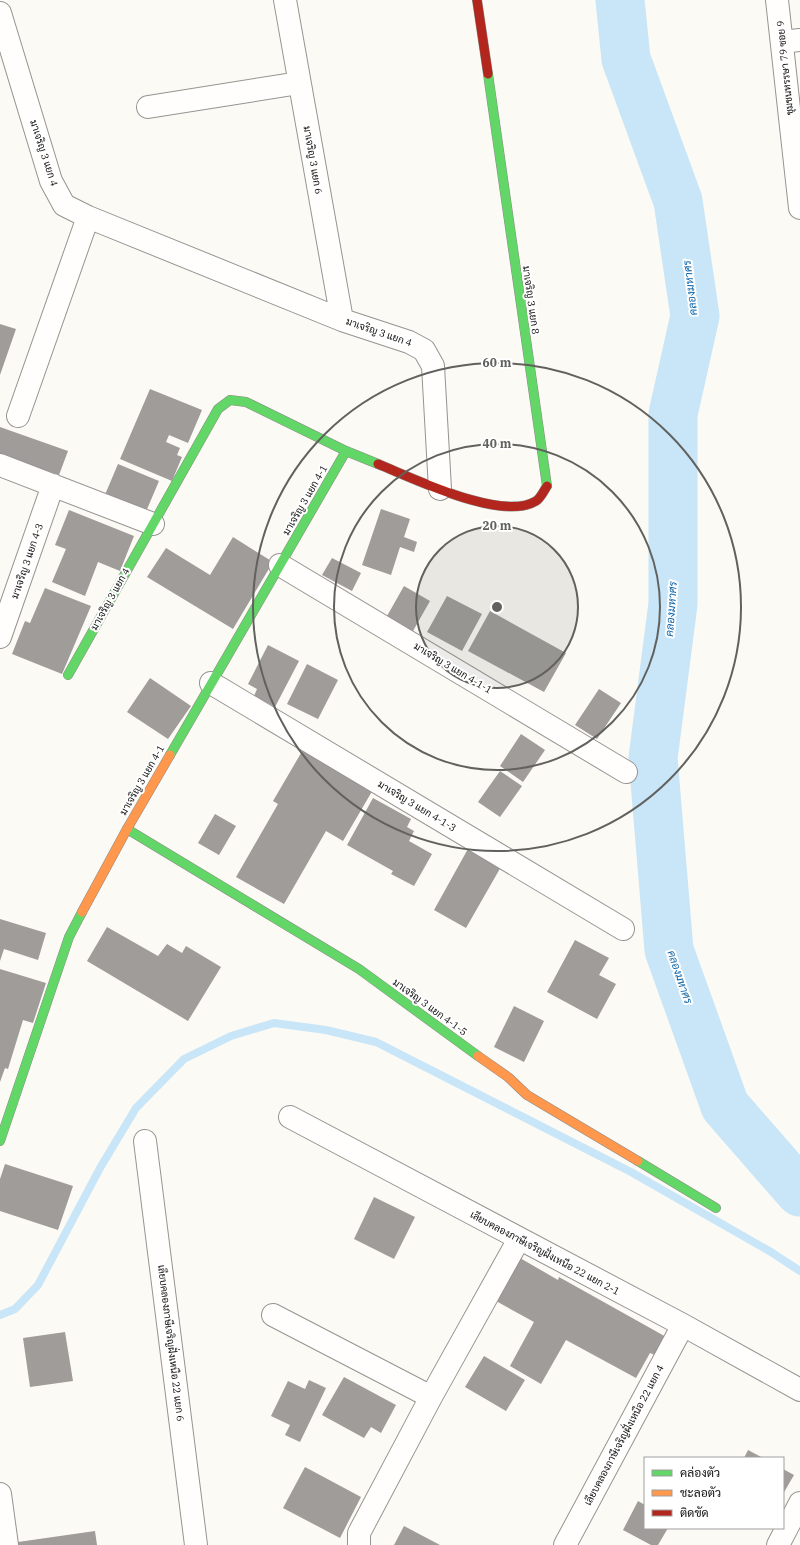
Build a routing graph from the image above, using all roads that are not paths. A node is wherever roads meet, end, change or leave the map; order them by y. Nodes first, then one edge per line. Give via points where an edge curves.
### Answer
1 (285, 0) edge
2 (477, 0) edge
3 (777, 0) edge
4 (0, 13) edge
5 (791, 41) edge
6 (299, 83) junction
7 (148, 107) dead end
8 (800, 208) edge
9 (88, 218) junction
10 (342, 320) junction
11 (18, 416) dead end
12 (346, 451) junction
13 (0, 465) edge
14 (53, 485) junction
15 (440, 489) junction
16 (152, 524) junction
17 (280, 565) junction
18 (0, 637) edge
19 (68, 675) dead end
20 (211, 683) junction
21 (626, 772) dead end
22 (127, 829) junction
23 (623, 928) dead end
24 (290, 1117) dead end
25 (145, 1140) dead end
26 (0, 1141) edge
27 (716, 1208) dead end
28 (519, 1239) junction
29 (273, 1315) dead end
30 (682, 1325) junction
31 (800, 1390) edge
32 (431, 1397) junction
33 (0, 1494) edge
34 (800, 1503) edge
35 (6, 1545) edge
36 (196, 1545) edge
37 (359, 1545) edge
38 (564, 1545) edge
39 (778, 1545) edge

1 - 6 street, มาเจริญ 3 แยก 6
2 - 15 street, มาเจริญ 3 แยก 8 via 547,486 537,501 514,508 482,503
3 - 5 street, ชุมชนหรรษา 79 ซอย 9
4 - 9 street, มาเจริญ 3 แยก 4 via 51,181 64,205
5 - 8 street, ชุมชนหรรษา 79 ซอย 9
6 - 7 street
6 - 10 street, มาเจริญ 3 แยก 6
9 - 10 street, มาเจริญ 3 แยก 4
9 - 11 street
10 - 15 street, มาเจริญ 3 แยก 4 via 409,342 424,350 434,366
12 - 15 street, มาเจริญ 3 แยก 4
12 - 16 street, มาเจริญ 3 แยก 4 via 246,402 230,400 218,410
12 - 17 street, มาเจริญ 3 แยก 4-1
13 - 14 street
14 - 16 street
14 - 18 street, มาเจริญ 3 แยก 4-3
16 - 19 street, มาเจริญ 3 แยก 4
17 - 20 street, มาเจริญ 3 แยก 4-1
17 - 21 street, มาเจริญ 3 แยก 4-1-1
20 - 22 street, มาเจริญ 3 แยก 4-1
20 - 23 street, มาเจริญ 3 แยก 4-1-3
22 - 26 street, มาเจริญ 3 แยก 4-1 via 69,936
22 - 27 street, มาเจริญ 3 แยก 4-1-5 via 359,969 508,1077 527,1095
24 - 28 street, เลียบคลองภาษีเจริญฝั่งเหนือ 22 แยก 2-1
25 - 36 street, เลียบคลองภาษีเจริญฝั่งเหนือ 22 แยก 6
28 - 30 street, เลียบคลองภาษีเจริญฝั่งเหนือ 22 แยก 2-1
28 - 32 street
29 - 32 street
30 - 31 street, เลียบคลองภาษีเจริญฝั่งเหนือ 22 แยก 2-1
30 - 38 street, เลียบคลองภาษีเจริญฝั่งเหนือ 22 แยก 4
32 - 37 street via 359,1533
33 - 35 street
34 - 39 street

